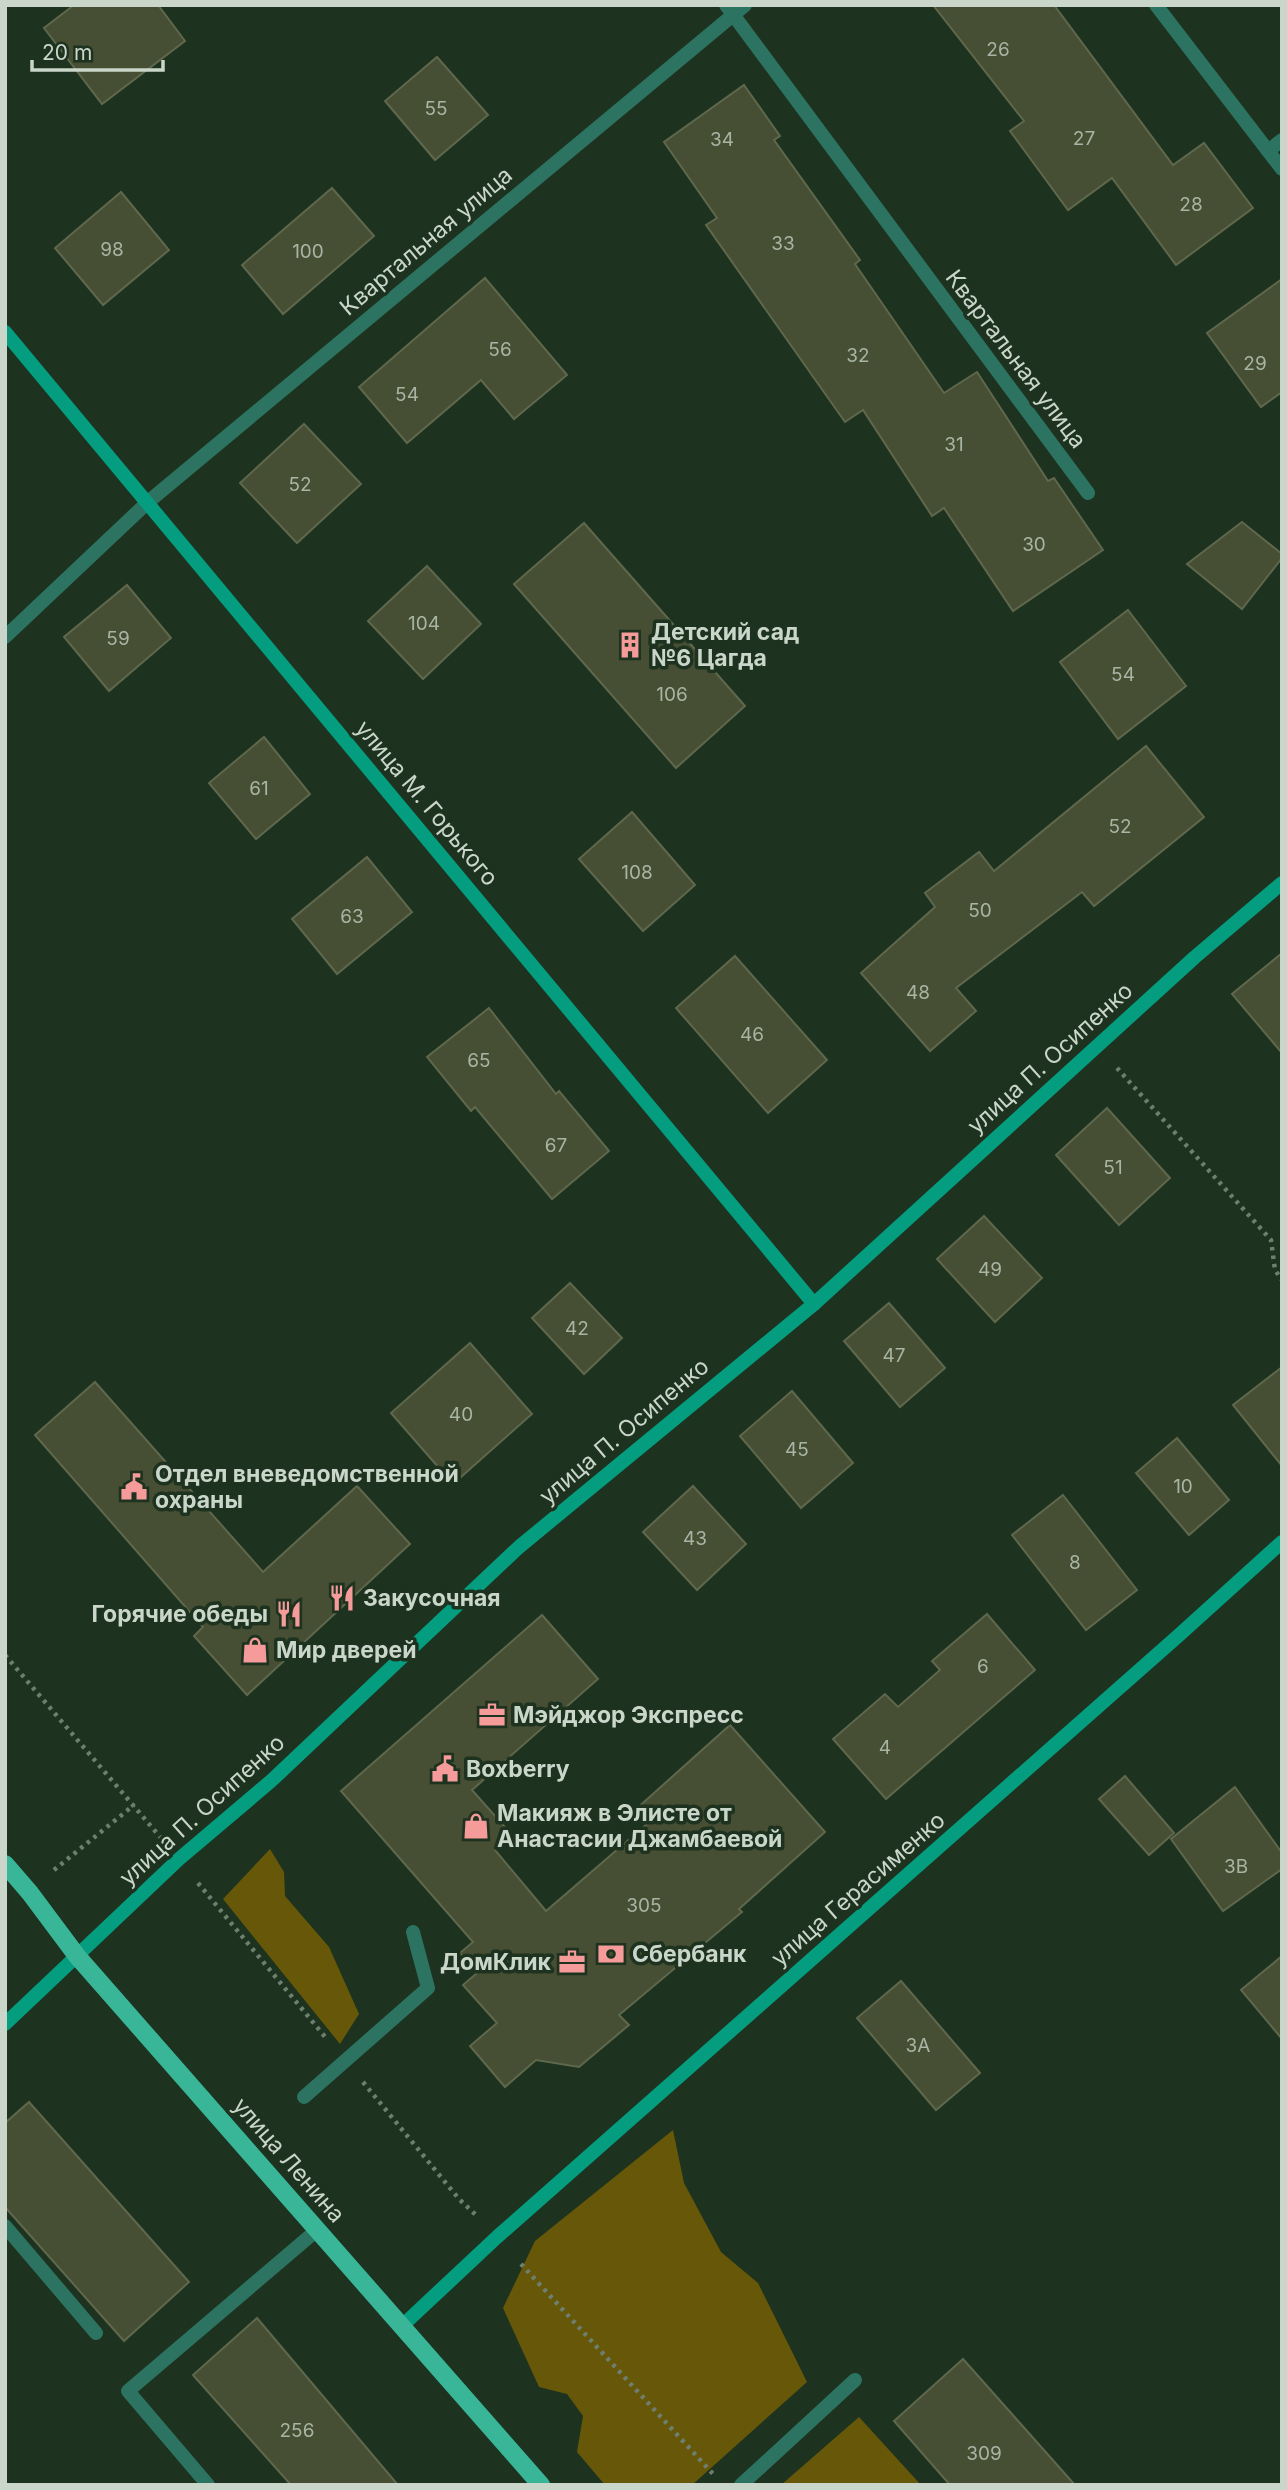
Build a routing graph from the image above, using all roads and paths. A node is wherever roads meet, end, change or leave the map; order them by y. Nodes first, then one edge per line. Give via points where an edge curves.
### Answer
1 (745, 5) edge
2 (1156, 5) edge
3 (729, 10) edge
4 (1282, 140) edge
5 (1268, 151) junction
6 (1282, 169) edge
7 (5, 332) edge
8 (1088, 493) dead end
9 (148, 502) junction
10 (5, 637) edge
11 (1282, 883) edge
12 (1096, 1048) junction
13 (1282, 1280) edge
14 (814, 1304) junction
15 (1282, 1542) edge
16 (5, 1655) edge
17 (134, 1805) junction
18 (162, 1838) dead end
19 (5, 1864) edge
20 (54, 1870) dead end
21 (413, 1932) dead end
22 (77, 1955) junction
23 (5, 2024) edge
24 (304, 2097) dead end
25 (5, 2227) edge
26 (317, 2230) junction
27 (521, 2264) dead end
28 (402, 2326) junction
29 (96, 2333) dead end
30 (855, 2380) dead end
31 (208, 2485) edge
32 (541, 2485) edge
33 (723, 2485) edge
34 (741, 2485) edge

1 - 3 street, Квартальная улица
2 - 5 street
3 - 8 street, Квартальная улица
3 - 9 street, Квартальная улица
4 - 5 street
5 - 6 street
7 - 9 main road, улица М. Горького
9 - 10 street, Квартальная улица
9 - 14 main road, улица М. Горького
11 - 12 main road, улица П. Осипенко
12 - 13 path via 1271,1240 1275,1270
12 - 14 main road, улица П. Осипенко
14 - 22 main road, улица П. Осипенко via 519,1547 271,1781
15 - 28 main road, улица Герасименко
16 - 17 path
17 - 18 path
17 - 20 path
19 - 22 main road, улица Ленина
21 - 24 street via 428,1988
22 - 23 main road, улица П. Осипенко
22 - 26 main road, улица Ленина
25 - 29 street
26 - 28 main road, улица Ленина
26 - 31 street via 128,2392
27 - 33 path
28 - 32 main road, улица Ленина
30 - 34 street

